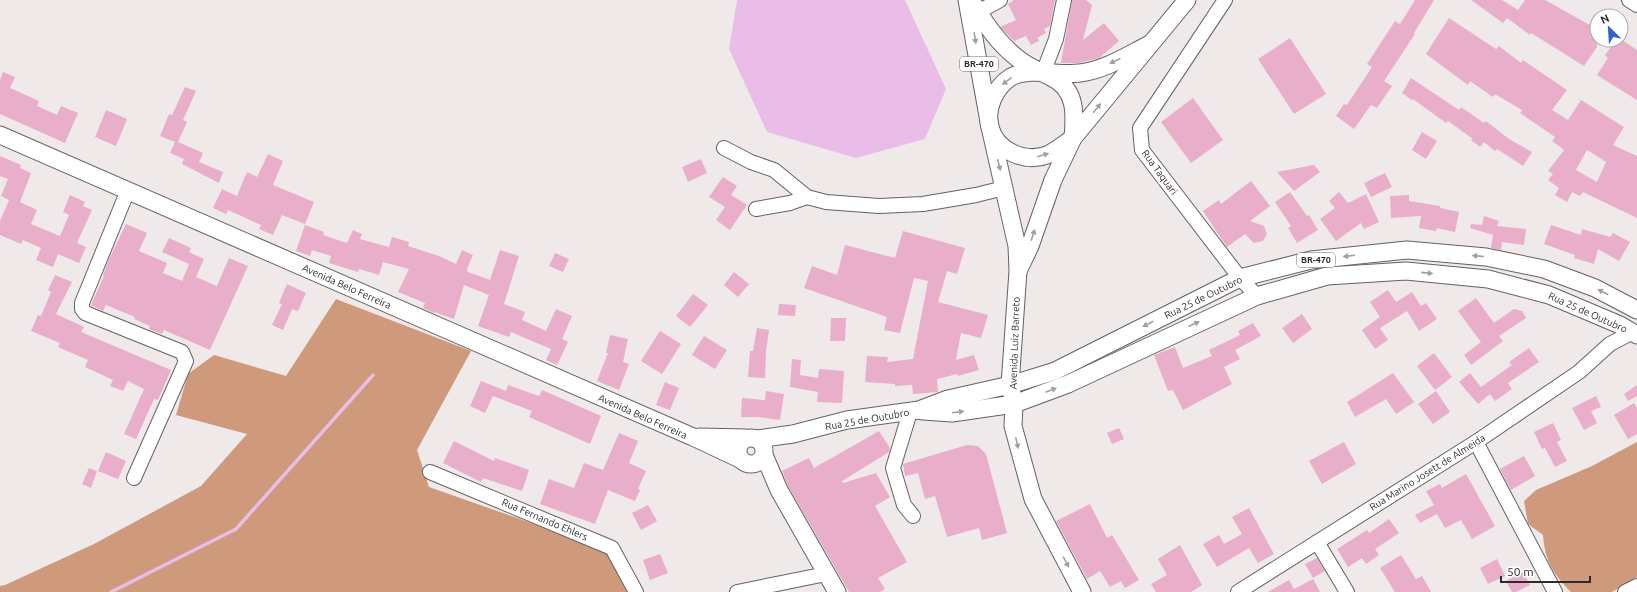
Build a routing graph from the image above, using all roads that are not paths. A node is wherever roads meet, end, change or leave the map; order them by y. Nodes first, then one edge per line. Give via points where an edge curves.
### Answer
1 (1000, 0) edge
2 (1064, 0) edge
3 (1186, 0) edge
4 (1226, 0) edge
5 (1629, 0) edge
6 (972, 4) edge
7 (1637, 5) edge
8 (1150, 44) junction
9 (1043, 74) junction
10 (990, 127) junction
11 (0, 135) edge
12 (1072, 138) junction
13 (724, 148) dead end
14 (1004, 188) junction
15 (128, 190) junction
16 (807, 197) junction
17 (756, 209) dead end
18 (1407, 250) junction
19 (1018, 271) junction
20 (1406, 271) junction
21 (1240, 278) junction
22 (1257, 296) junction
23 (1635, 304) edge
24 (1632, 330) edge
25 (1010, 385) junction
26 (1014, 404) junction
27 (914, 411) junction
28 (693, 437) junction
29 (1476, 442) junction
30 (758, 446) junction
31 (745, 462) junction
32 (430, 472) dead end
33 (134, 478) dead end
34 (779, 490) junction
35 (913, 516) dead end
36 (1317, 542) junction
37 (826, 574) junction
38 (1637, 586) edge
39 (636, 592) edge
40 (737, 592) edge
41 (837, 592) edge
42 (1082, 592) edge
43 (1238, 592) edge
44 (1347, 592) edge
45 (1555, 592) edge
46 (1625, 592) edge

1 - 6 street
2 - 9 street via 1056,39
3 - 8 main road
4 - 21 street, Rua Taquari via 1140,128 1142,150
5 - 7 street
6 - 9 main road, BR-470 via 1002,45 1018,59
6 -> 10 main road, BR-470
8 -> 9 main road via 1098,70
12 -> 8 main road
9 -> 10 main road via 1023,73 1003,84 992,100
9 - 12 main road, BR-470 via 1060,82 1071,96 1075,115
10 -> 12 main road via 1001,145 1017,155 1026,157 1047,155
10 -> 14 main road, BR-470
11 - 15 main road, Avenida Belo Ferreira
19 -> 12 main road, BR-470
13 - 16 street via 774,170
14 - 16 street via 923,204 879,206 826,202
14 - 19 main road, BR-470 via 1016,246
15 - 28 main road, Avenida Belo Ferreira
15 - 33 street via 82,303 82,309 85,313 182,352 186,361
16 - 17 street
18 - 20 main road
18 -> 21 main road, Rua 25 de Outubro / BR-470 via 1311,260
23 -> 18 main road, Rua 25 de Outubro / BR-470 via 1544,269 1486,257
19 - 25 main road, Avenida Luiz Barreto / BR-470
20 - 22 main road, Rua 25 de Outubro / BR-470 via 1327,276
20 -> 24 main road, Rua 25 de Outubro / BR-470 via 1488,279 1542,293
21 - 22 street, Rua Taquari
21 -> 25 main road, Rua 25 de Outubro / BR-470 via 1055,370
26 -> 22 main road, Rua 25 de Outubro / BR-470 via 1068,384
23 - 24 main road
24 - 29 street, Rua Marino Josett de Almeida via 1610,344 1579,372
25 - 26 main road, Avenida Luiz Barreto / BR-470
25 - 27 main road, Rua 25 de Outubro via 948,399
27 -> 26 main road, Rua 25 de Outubro via 952,413
26 -> 42 main road, Avenida Luiz Barreto via 1013,426 1033,499
27 - 30 main road, Rua 25 de Outubro via 847,420
27 - 35 street via 893,468 904,505
28 - 30 main road, Avenida Belo Ferreira
28 - 31 main road, Avenida Belo Ferreira
29 - 36 street, Rua Marino Josett de Almeida
29 - 45 street
30 - 31 main road, Rua 25 de Outubro via 758,462
30 - 31 main road via 738,448 738,455
30 - 34 main road, Avenida Belo Ferreira
31 - 34 main road, Avenida Belo Ferreira
32 - 39 street, Rua Fernando Ehlers via 612,548
34 - 37 main road, Avenida Belo Ferreira
36 - 43 street, Rua Marino Josett de Almeida
36 - 44 street
37 - 40 street
37 - 41 main road, Avenida Belo Ferreira
38 - 46 street

